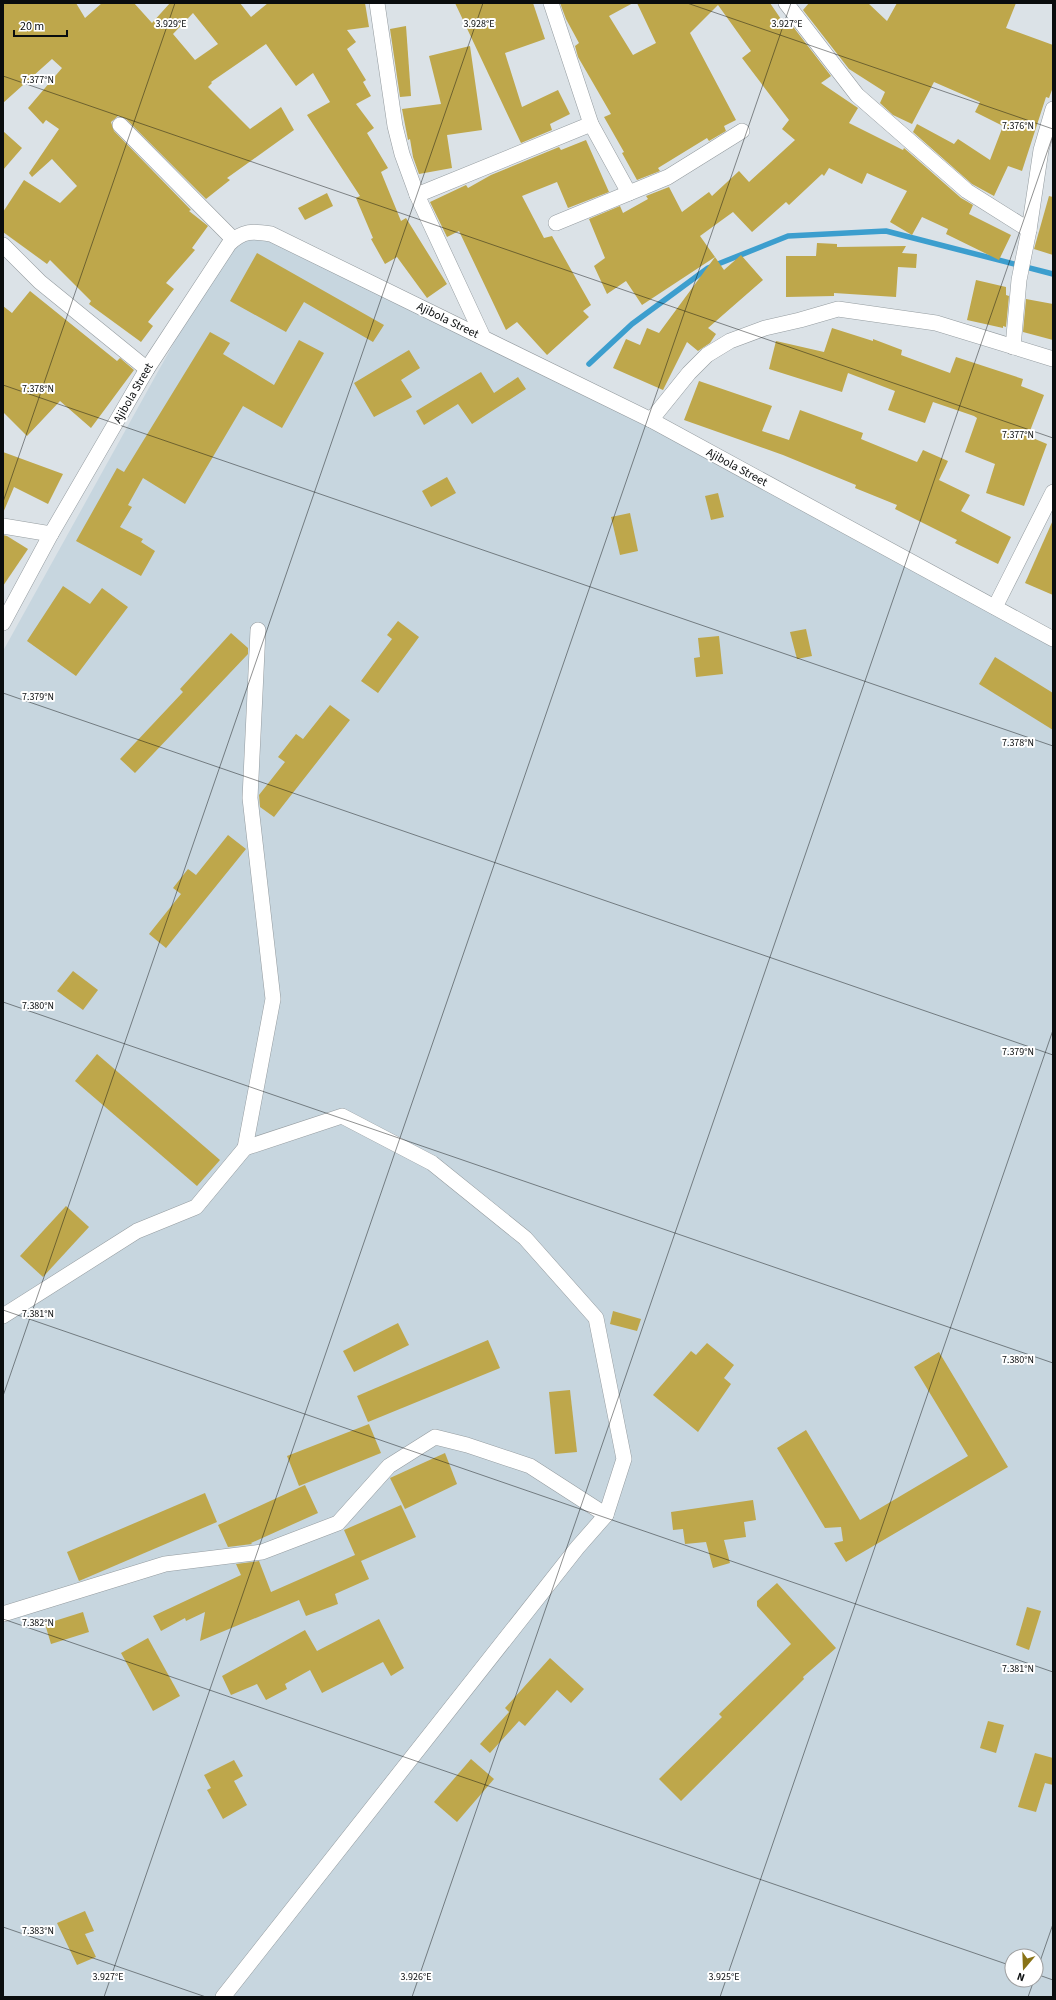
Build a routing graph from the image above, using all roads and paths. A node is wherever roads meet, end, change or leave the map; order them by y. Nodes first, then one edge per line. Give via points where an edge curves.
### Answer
1 (377, 3) edge
2 (551, 3) edge
3 (786, 3) edge
4 (1053, 109) edge
5 (591, 124) junction
6 (120, 125) dead end
7 (742, 131) dead end
8 (629, 193) junction
9 (417, 195) junction
10 (556, 223) dead end
11 (1029, 230) junction
12 (233, 239) junction
13 (3, 245) edge
14 (483, 337) junction
15 (1013, 347) junction
16 (1053, 359) edge
17 (147, 369) junction
18 (651, 420) junction
19 (1053, 492) edge
20 (3, 526) edge
21 (51, 534) junction
22 (995, 606) junction
23 (3, 623) edge
24 (258, 630) dead end
25 (1053, 639) edge
26 (245, 1148) junction
27 (3, 1316) edge
28 (606, 1515) junction
29 (3, 1614) edge
30 (223, 1997) edge

1 - 9 street via 396,126 402,154
2 - 5 street
3 - 11 street via 857,94 967,191
4 - 11 street via 1041,150
5 - 8 street
5 - 9 street
6 - 12 street
7 - 8 street via 668,177
8 - 10 street
9 - 14 street
11 - 15 street via 1019,280
12 - 14 street, Ajibola Street via 255,231 271,234
12 - 17 street, Ajibola Street
13 - 17 street via 40,282
14 - 18 street, Ajibola Street
15 - 16 street
15 - 18 street via 936,323 838,310 765,328 730,341 707,355 688,373
17 - 21 street, Ajibola Street
18 - 22 street, Ajibola Street
19 - 22 street
20 - 21 street
21 - 23 street, Ajibola Street
22 - 25 street, Ajibola Street
24 - 26 street via 250,798 273,999
26 - 27 street via 196,1207 137,1232
26 - 28 street via 342,1116 432,1163 525,1238 596,1318 624,1459
28 - 29 street via 530,1466 435,1437 389,1466 338,1523 262,1552 165,1564
28 - 30 street via 577,1548

